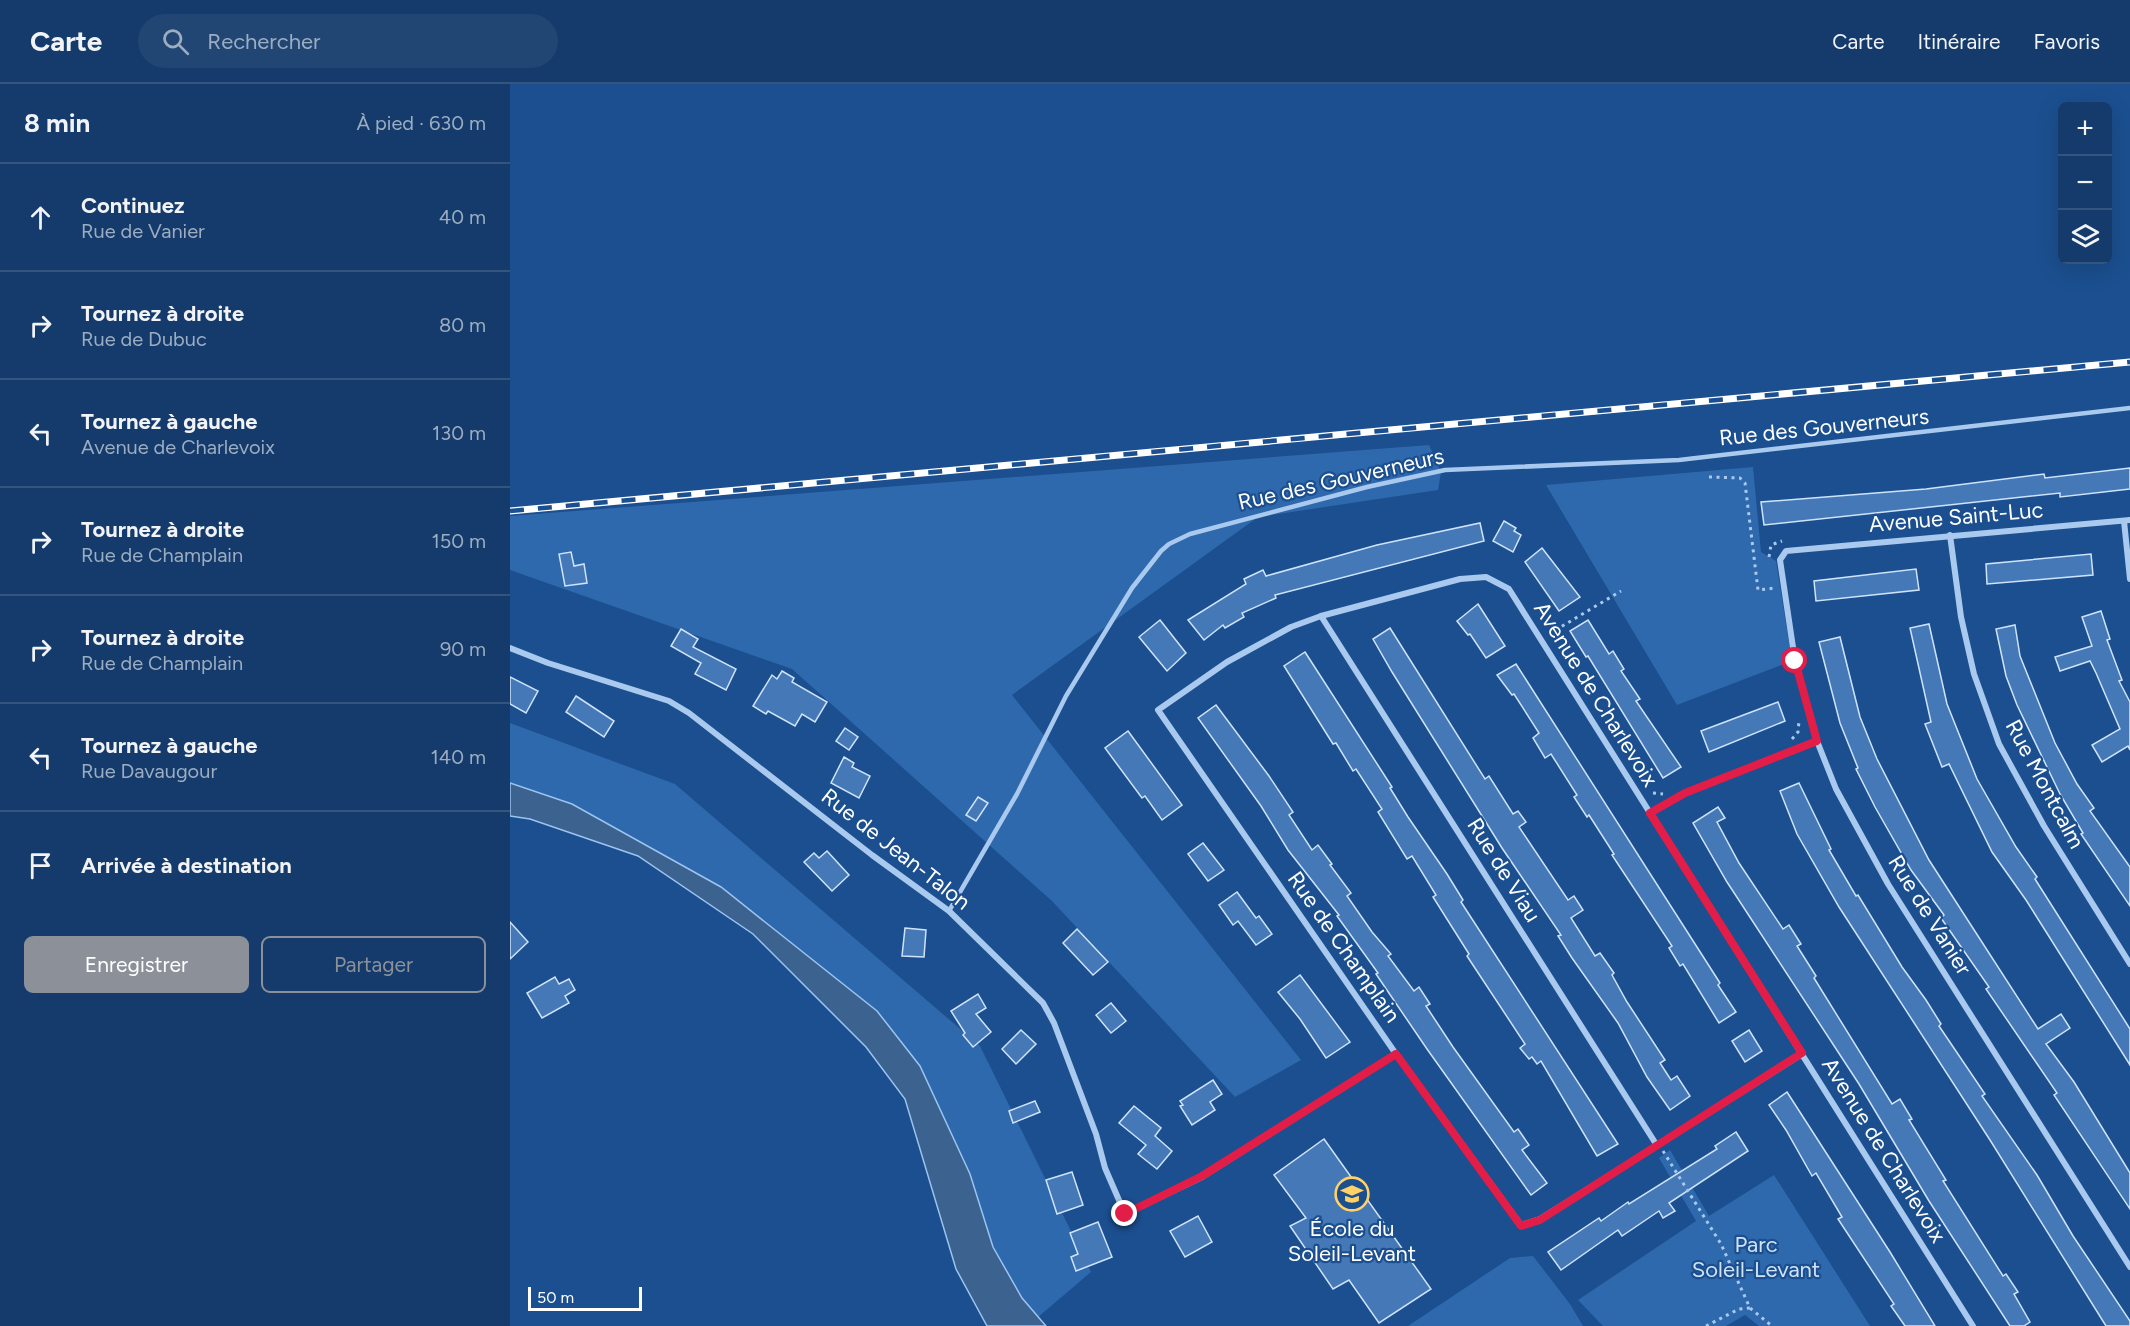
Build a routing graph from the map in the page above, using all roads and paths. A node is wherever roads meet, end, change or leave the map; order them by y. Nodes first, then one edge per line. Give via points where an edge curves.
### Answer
1 (2130, 408) edge
2 (1709, 477) dead end
3 (2127, 520) edge
4 (1950, 535) junction
5 (1786, 551) joint
6 (2130, 579) edge
7 (1782, 586) junction
8 (1621, 591) dead end
9 (1321, 616) junction
10 (1539, 640) junction
11 (510, 648) edge
12 (1158, 710) joint
13 (1797, 713) dead end
14 (1817, 741) junction
15 (1790, 742) dead end
16 (1653, 793) dead end
17 (1665, 794) dead end
18 (1650, 813) junction
19 (949, 911) junction
20 (2130, 964) edge
21 (1802, 1053) junction
22 (1396, 1054) junction
23 (1656, 1144) junction
24 (2130, 1267) edge
25 (1750, 1308) junction
26 (1706, 1326) edge
27 (1772, 1326) edge
28 (1973, 1326) edge

1 - 19 lane, Rue des Gouverneurs via 1679,460 1445,470 1366,486 1190,534 1161,551 1132,588 1066,696 1012,803
2 - 7 path via 1740,478 1745,483 1758,590
3 - 4 street, Avenue Saint-Luc
3 - 6 street
4 - 5 street, Avenue Saint-Luc
4 - 20 street, Rue Montcalm via 1961,617 1974,674 1999,744 2044,826
5 - 7 street, Rue de Vanier via 1780,560
7 - 14 street, Rue de Vanier via 1795,661
8 - 10 path
9 - 10 street, Avenue de Charlevoix via 1460,579 1486,577 1509,589
9 - 12 street, Avenue de Charlevoix via 1291,627 1227,662
9 - 23 street, Rue de Viau
10 - 18 street, Avenue de Charlevoix
11 - 19 street, Rue de Jean-Talon via 669,700
12 - 22 street, Rue de Champlain
13 - 15 path via 1798,732
14 - 18 street via 1685,793
14 - 24 street, Rue de Vanier via 1836,789 1888,884
16 - 17 path
18 - 21 street, Avenue de Charlevoix
19 - 22 street, Rue de Jean-Talon via 1043,1003 1054,1023 1125,1214 1202,1176
21 - 23 street, Rue de Champlain
21 - 28 street, Avenue de Charlevoix
22 - 23 street, Rue de Champlain via 1521,1226 1540,1220
23 - 25 path via 1721,1244
25 - 26 path via 1738,1309
25 - 27 path

